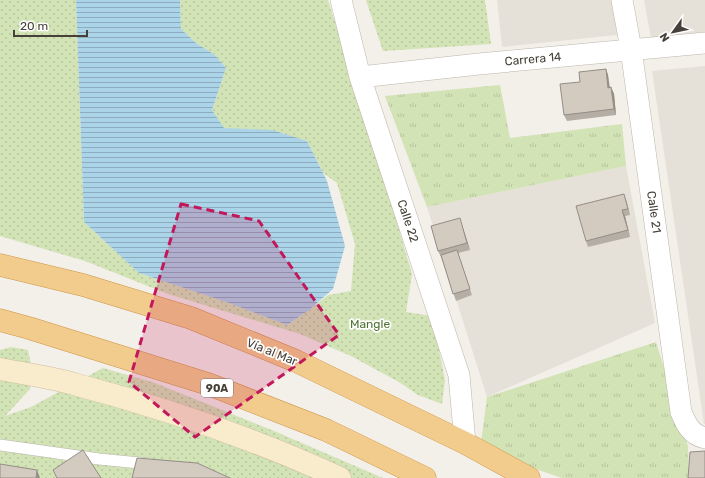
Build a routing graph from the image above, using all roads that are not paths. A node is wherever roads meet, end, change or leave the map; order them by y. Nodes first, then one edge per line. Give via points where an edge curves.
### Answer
1 (341, 0) edge
2 (622, 0) edge
3 (705, 43) edge
4 (631, 49) junction
5 (360, 77) junction
6 (0, 265) edge
7 (0, 320) edge
8 (0, 368) edge
9 (705, 438) edge
10 (465, 443) junction
11 (0, 445) edge
12 (159, 465) edge
13 (340, 478) edge
14 (425, 478) edge
15 (529, 478) edge

1 - 5 street, Calle 22
2 - 4 street, Calle 21
3 - 4 street, Carrera 14
4 - 5 street, Carrera 14
4 - 9 street, Calle 21 via 681,412 685,423 692,431
5 - 10 street, Calle 22 via 459,375
6 - 10 highway, Vía al Mar via 83,284 191,318 296,361
7 - 14 highway, 90A via 208,384 326,430
8 - 13 main road via 73,384 174,414 295,457
10 - 15 highway, Vía al Mar
11 - 12 lane

